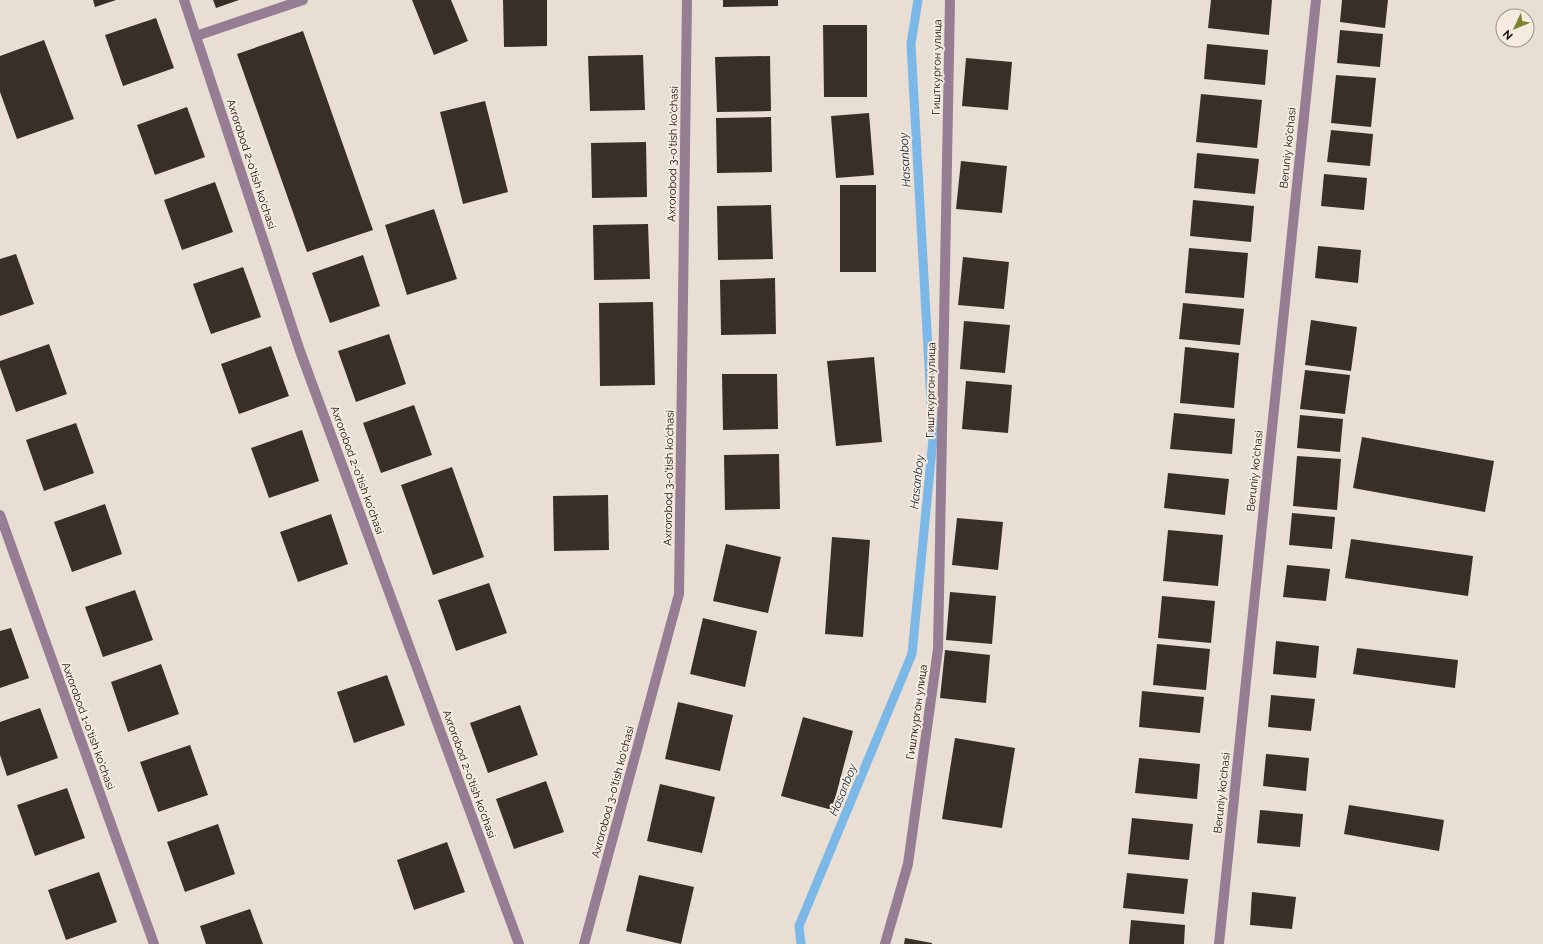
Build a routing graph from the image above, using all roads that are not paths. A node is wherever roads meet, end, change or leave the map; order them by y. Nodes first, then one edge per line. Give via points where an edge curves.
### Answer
1 (184, 0) edge
2 (303, 0) edge
3 (687, 0) edge
4 (950, 0) edge
5 (1316, 0) edge
6 (196, 36) junction
7 (0, 515) edge
8 (154, 944) edge
9 (519, 944) edge
10 (584, 944) edge
11 (885, 944) edge
12 (1219, 944) edge

1 - 6 street, Axrorobod 2-o'tish ko'chasi
2 - 6 street
3 - 10 street, Axrorobod 3-o'tish ko'chasi via 679,594
4 - 11 street, Гишткургон улица via 938,649 908,864
5 - 12 street, Beruniy ko'chasi
6 - 9 street, Axrorobod 2-o'tish ko'chasi via 300,350
7 - 8 street, Axrorobod 1-o'tish ko'chasi

